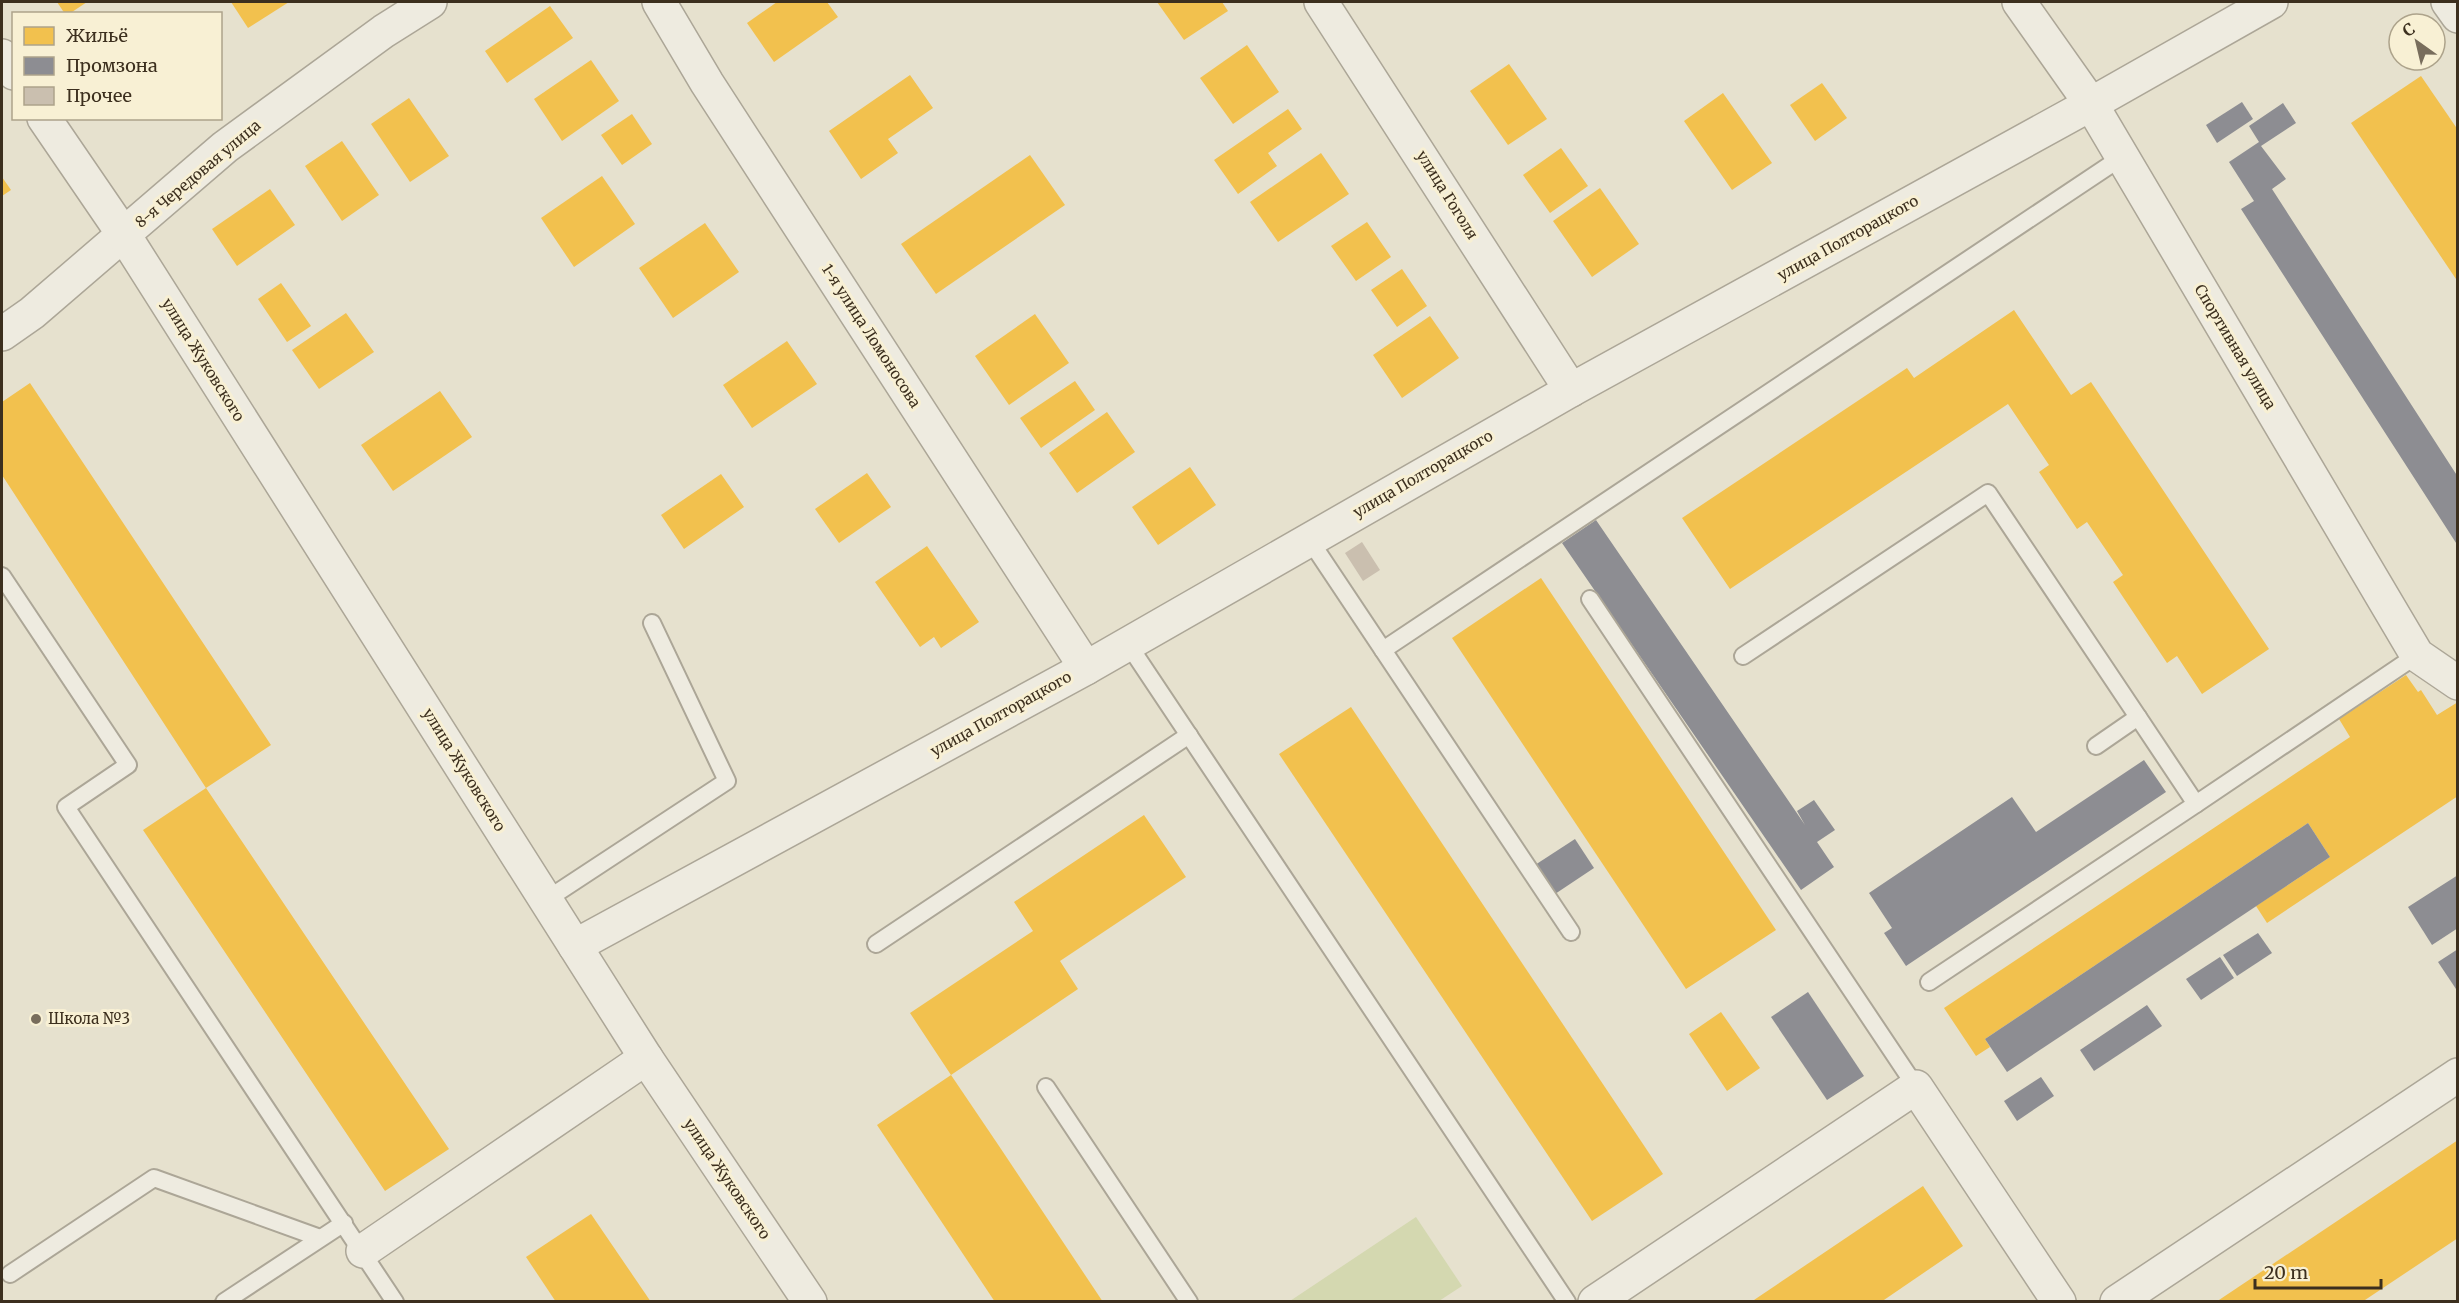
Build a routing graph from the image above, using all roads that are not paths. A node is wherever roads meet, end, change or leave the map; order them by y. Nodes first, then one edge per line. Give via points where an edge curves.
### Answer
1 (430, 2) edge
2 (659, 2) edge
3 (1322, 2) edge
4 (2019, 2) edge
5 (2271, 2) edge
6 (2448, 2) edge
7 (2457, 16) edge
8 (2, 56) edge
9 (12, 71) edge
10 (2091, 104) junction
11 (45, 120) edge
12 (2122, 157) junction
13 (124, 235) junction
14 (2, 334) edge
15 (1570, 390) junction
16 (1309, 539) junction
17 (2, 576) edge
18 (1590, 599) dead end
19 (652, 623) dead end
20 (1128, 644) junction
21 (1383, 650) junction
22 (2417, 655) junction
23 (1743, 656) dead end
24 (1086, 668) junction
25 (2457, 683) edge
26 (2138, 717) junction
27 (1188, 735) junction
28 (2096, 746) dead end
29 (2196, 804) junction
30 (546, 900) junction
31 (1572, 932) dead end
32 (876, 944) dead end
33 (575, 946) junction
34 (1929, 982) dead end
35 (646, 1058) junction
36 (2457, 1075) edge
37 (1046, 1087) dead end
38 (1916, 1088) junction
39 (344, 1223) junction
40 (320, 1238) junction
41 (363, 1251) junction
42 (10, 1274) dead end
43 (224, 1302) edge
44 (395, 1302) edge
45 (810, 1302) edge
46 (1189, 1302) edge
47 (1567, 1302) edge
48 (1595, 1302) edge
49 (2059, 1302) edge
50 (2117, 1302) edge

1 - 13 street, 8-я Чередовая улица via 225,147
2 - 24 street, 1-я улица Ломоносова via 706,82
3 - 15 street, улица Гоголя
4 - 10 street, Спортивная улица
5 - 10 street, улица Полторацкого
6 - 7 street
8 - 9 street
10 - 12 street, Спортивная улица
10 - 15 street, улица Полторацкого
11 - 13 street, улица Жуковского
12 - 21 lane
12 - 22 street, Спортивная улица
13 - 14 street, 8-я Чередовая улица
13 - 30 street, улица Жуковского
15 - 16 street, улица Полторацкого
16 - 20 street, улица Полторацкого
16 - 21 lane
17 - 39 lane via 128,765 66,807
18 - 38 lane
19 - 30 lane via 727,780
20 - 24 street, улица Полторацкого
20 - 27 lane
21 - 31 lane
22 - 25 street, Спортивная улица
22 - 29 lane
23 - 26 lane via 1988,493
24 - 33 street, улица Полторацкого
26 - 28 lane
26 - 29 lane
27 - 32 lane
27 - 47 lane
29 - 34 lane
30 - 33 street, улица Жуковского
33 - 35 street, улица Жуковского
35 - 41 street
35 - 45 street, улица Жуковского
36 - 50 street
37 - 46 lane
38 - 48 street
38 - 49 street
39 - 40 lane
39 - 41 lane
40 - 42 lane via 154,1178
40 - 43 lane
41 - 44 lane

